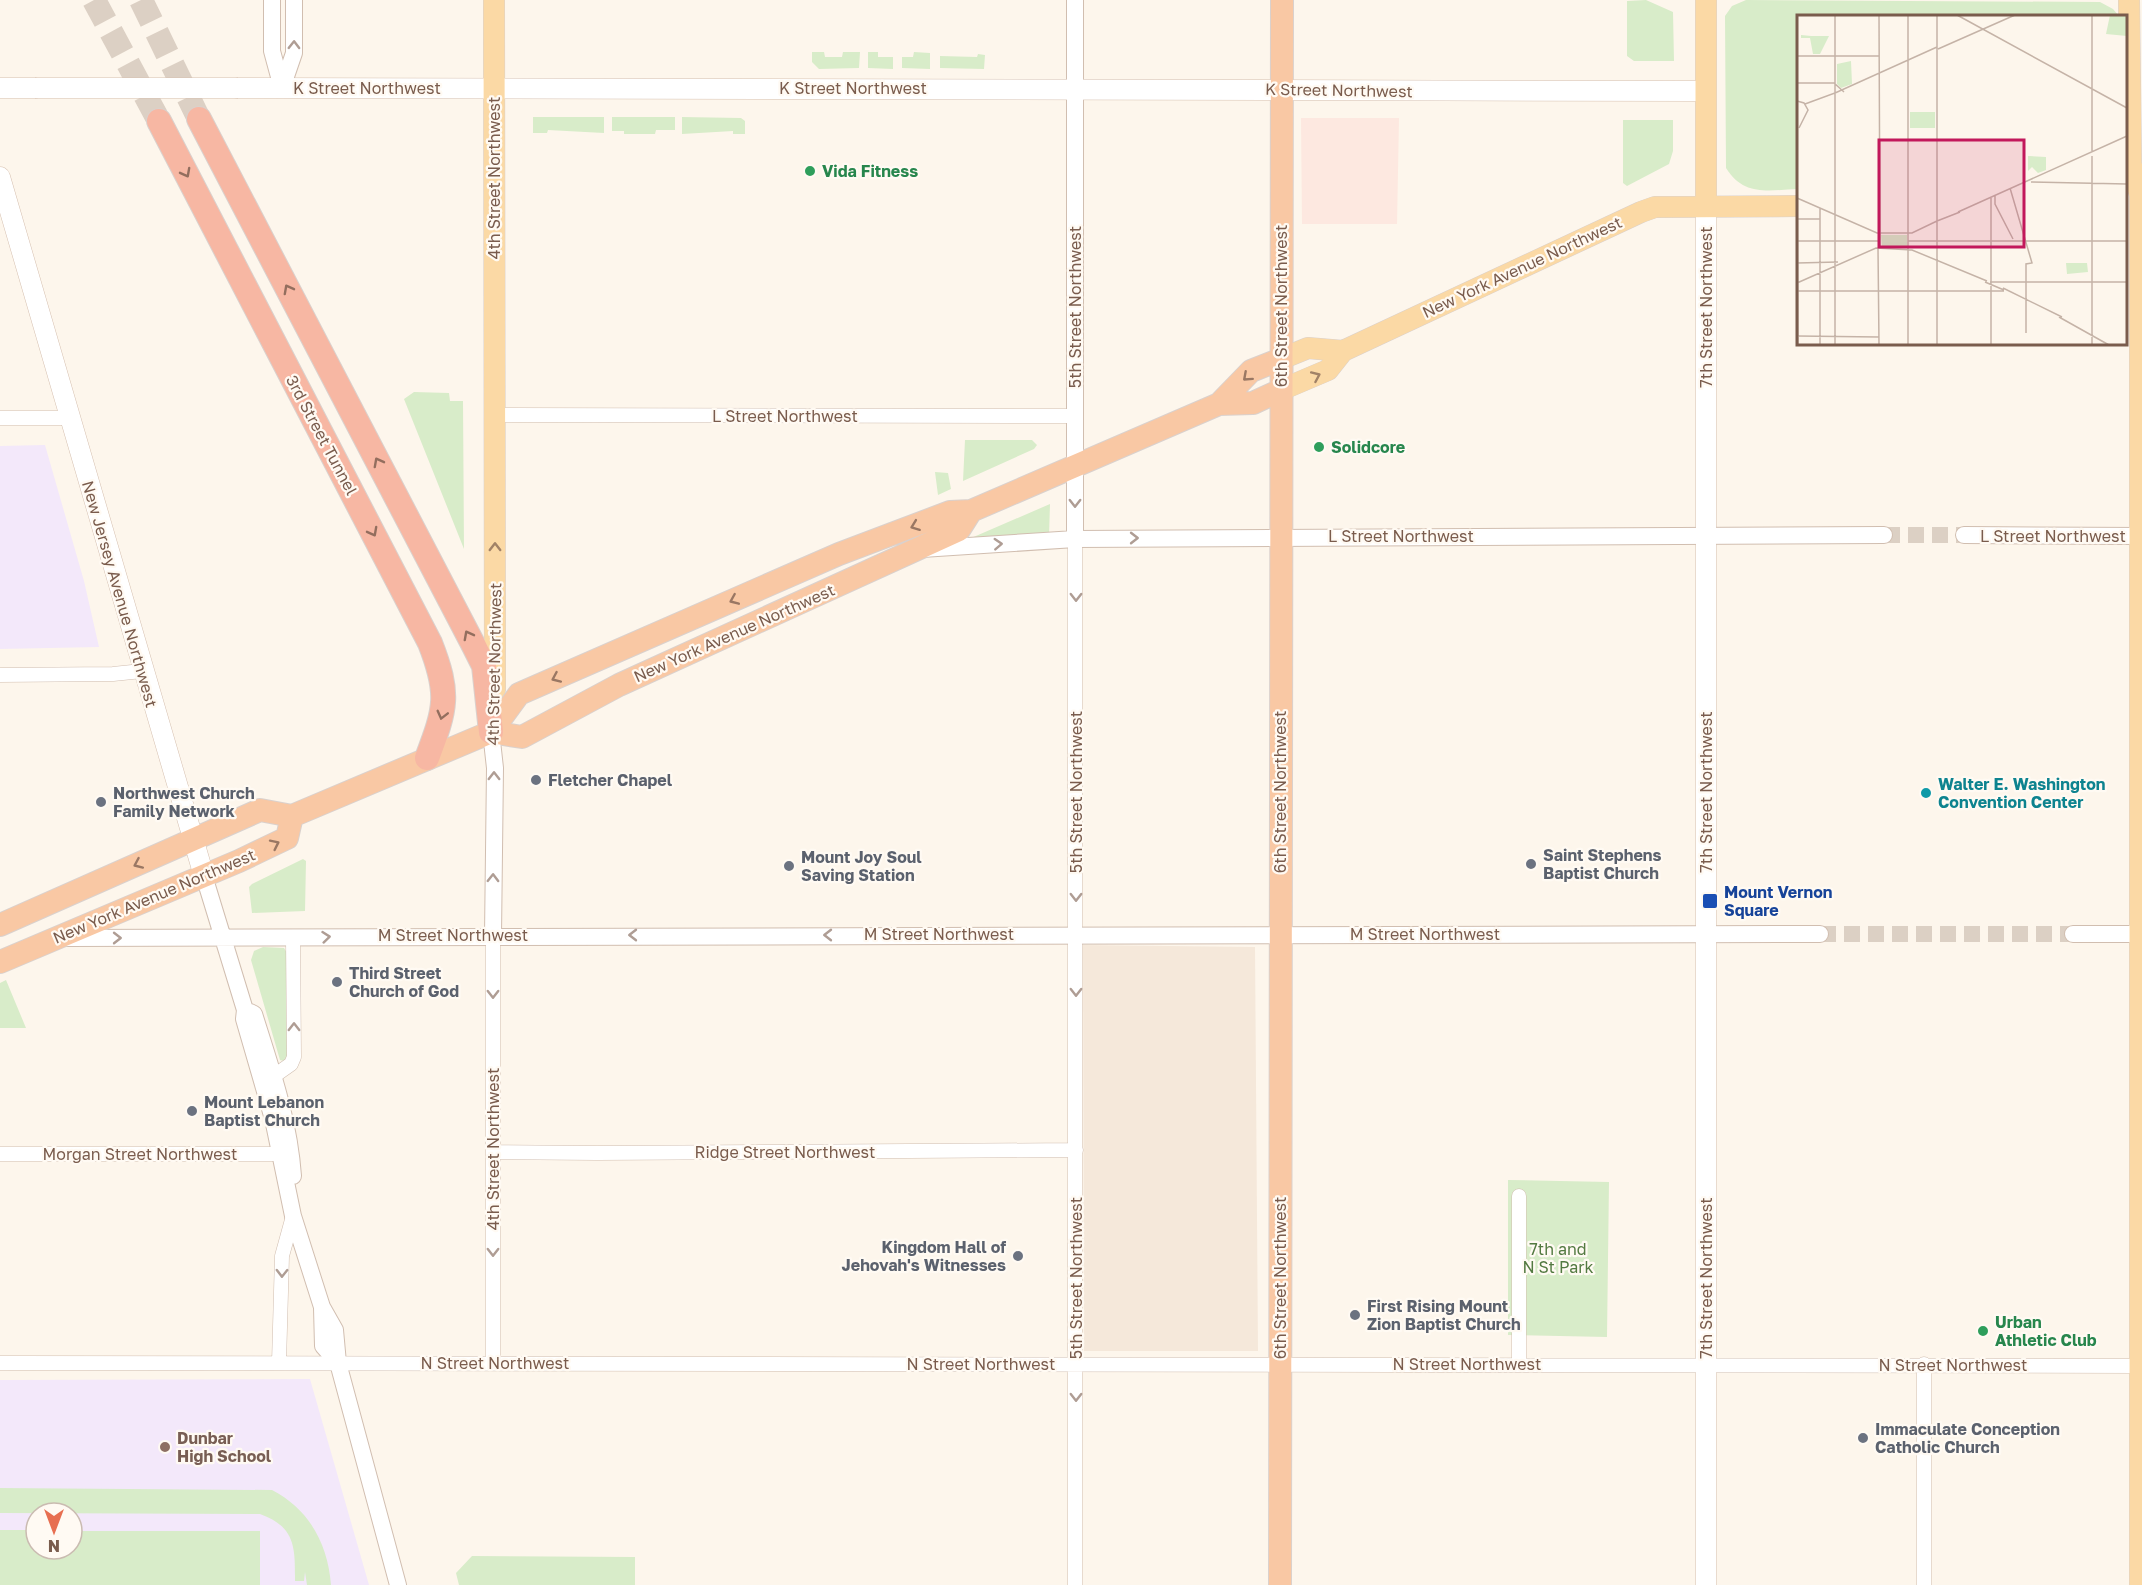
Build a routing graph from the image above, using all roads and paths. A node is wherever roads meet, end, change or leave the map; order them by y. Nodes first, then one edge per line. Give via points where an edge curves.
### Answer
1 (272, 0) edge
2 (294, 0) edge
3 (494, 0) edge
4 (1075, 0) edge
5 (1282, 0) edge
6 (1706, 0) edge
7 (2129, 0) edge
8 (0, 88) edge
9 (282, 88) junction
10 (493, 88) junction
11 (1075, 88) junction
12 (1282, 88) junction
13 (1706, 91) junction
14 (199, 119) tunnel mouth
15 (159, 121) tunnel mouth
16 (0, 177) edge
17 (2138, 201) edge
18 (1706, 206) junction
19 (1797, 206) edge
20 (1343, 351) junction
21 (1281, 359) junction
22 (1281, 390) junction
23 (1219, 404) junction
24 (495, 415) junction
25 (1075, 416) junction
26 (0, 418) edge
27 (70, 418) junction
28 (1076, 467) junction
29 (971, 511) junction
30 (1706, 534) junction
31 (1884, 535) tunnel mouth
32 (1964, 535) tunnel mouth
33 (2141, 536) edge
34 (1281, 537) junction
35 (1075, 539) junction
36 (918, 549) junction
37 (142, 671) junction
38 (0, 675) edge
39 (490, 732) junction
40 (427, 758) junction
41 (292, 816) junction
42 (192, 840) junction
43 (204, 876) junction
44 (0, 925) edge
45 (1076, 934) junction
46 (1280, 934) junction
47 (1706, 934) junction
48 (1820, 934) tunnel mouth
49 (2073, 934) tunnel mouth
50 (2141, 934) edge
51 (493, 935) junction
52 (59, 938) junction
53 (293, 938) junction
54 (225, 939) junction
55 (0, 962) edge
56 (244, 1010) junction
57 (273, 1076) junction
58 (1076, 1150) junction
59 (494, 1152) junction
60 (0, 1154) edge
61 (279, 1154) junction
62 (1519, 1196) dead end
63 (292, 1216) junction
64 (0, 1363) edge
65 (279, 1363) junction
66 (338, 1363) junction
67 (493, 1363) junction
68 (1077, 1364) junction
69 (1280, 1364) junction
70 (1519, 1364) junction
71 (1706, 1364) junction
72 (1924, 1364) junction
73 (2141, 1366) edge
74 (398, 1585) edge
75 (1075, 1585) edge
76 (1280, 1585) edge
77 (1706, 1585) edge
78 (1924, 1585) edge
79 (2140, 1585) edge

1 - 9 street via 272,51
9 -> 2 street via 294,53
3 - 10 main road, 4th Street Northwest
4 - 11 street, 5th Street Northwest
5 - 12 highway, 6th Street Northwest
6 - 13 main road, 7th Street Northwest
7 - 17 main road via 2131,164
8 - 9 main road, K Street Northwest, bridge
9 - 10 main road, K Street Northwest
10 - 11 main road, K Street Northwest
10 - 24 main road, 4th Street Northwest
11 - 12 main road, K Street Northwest
11 - 25 street, 5th Street Northwest
12 - 13 main road, K Street Northwest via 1312,92
12 - 21 highway, 6th Street Northwest
13 - 18 main road, 7th Street Northwest
39 -> 14 highway via 484,666
15 -> 40 highway, 3rd Street Tunnel via 430,643 444,685 444,700
16 - 27 main road, New Jersey Avenue Northwest
17 - 33 main road
18 - 19 main road, New York Avenue Northwest
18 - 20 main road, New York Avenue Northwest via 1655,207 1641,212
18 - 30 main road, 7th Street Northwest
20 - 21 main road, New York Avenue Northwest via 1308,348
22 -> 20 main road, New York Avenue Northwest via 1328,370
21 - 22 highway, 6th Street Northwest
21 -> 23 highway, New York Avenue Northwest via 1251,371
22 - 23 highway, New York Avenue Northwest via 1253,403
22 - 34 highway, 6th Street Northwest
23 - 28 highway, New York Avenue Northwest
24 - 25 street, L Street Northwest
39 -> 24 main road, 4th Street Northwest via 495,687
25 - 28 street, 5th Street Northwest
26 - 27 street
27 - 37 main road, New Jersey Avenue Northwest
28 - 29 highway, New York Avenue Northwest
28 -> 35 street, 5th Street Northwest
29 - 36 highway, New York Avenue Northwest via 959,530
29 -> 39 highway, New York Avenue Northwest via 950,512 839,554 519,694
30 - 31 street, L Street Northwest
30 - 34 street, L Street Northwest
30 - 47 main road, 7th Street Northwest
32 - 33 street, L Street Northwest
33 - 50 main road
35 -> 34 street, L Street Northwest
34 - 46 highway, 6th Street Northwest
36 -> 35 street, L Street Northwest
35 -> 45 street, 5th Street Northwest
36 - 39 highway, New York Avenue Northwest via 619,685 522,737
37 - 38 street
37 - 42 main road, New Jersey Avenue Northwest
39 - 40 highway
51 -> 39 street, 4th Street Northwest via 495,768
40 - 41 highway
41 - 42 highway, New York Avenue Northwest via 260,810
43 -> 41 highway, New York Avenue Northwest via 287,838
42 - 43 main road, New Jersey Avenue Northwest
42 -> 44 highway, New York Avenue Northwest
43 - 52 highway, New York Avenue Northwest
43 - 54 street, New Jersey Avenue Northwest
45 - 46 street, M Street Northwest
45 -> 51 street, M Street Northwest
45 -> 58 street, 5th Street Northwest
46 - 47 street, M Street Northwest
46 - 69 highway, 6th Street Northwest
47 - 48 street, M Street Northwest
47 - 71 main road, 7th Street Northwest
49 - 50 street
50 - 73 main road
53 -> 51 street, M Street Northwest
51 -> 59 street, 4th Street Northwest
52 -> 54 street, M Street Northwest
52 - 55 highway, New York Avenue Northwest
53 - 54 street, M Street Northwest
57 -> 53 street via 291,1064 294,1057
54 - 56 street, New Jersey Avenue Northwest
56 - 57 street, New Jersey Avenue Northwest via 254,1014
56 - 61 street, New Jersey Avenue Northwest via 243,1019 271,1111
57 - 63 street, New Jersey Avenue Northwest via 290,1139 295,1203
58 - 59 street, Ridge Street Northwest
58 - 68 street, 5th Street Northwest
59 -> 67 street, 4th Street Northwest
60 - 61 street, Morgan Street Northwest
61 - 63 street, New Jersey Avenue Northwest
62 - 70 street
63 -> 65 street via 282,1256
63 - 66 street, New Jersey Avenue Northwest via 322,1307 323,1346
64 - 65 street, N Street Northwest
65 - 66 street, N Street Northwest
66 - 67 street, N Street Northwest
66 - 74 street, New Jersey Avenue Northwest
67 - 68 street, N Street Northwest
68 - 69 street, N Street Northwest
68 -> 75 street, 5th Street Northwest
69 - 70 street, N Street Northwest
69 - 76 highway, 6th Street Northwest
70 - 71 street, N Street Northwest
71 - 72 street, N Street Northwest
71 - 77 main road, 7th Street Northwest
72 - 73 street, N Street Northwest
72 - 78 street
73 - 79 main road

